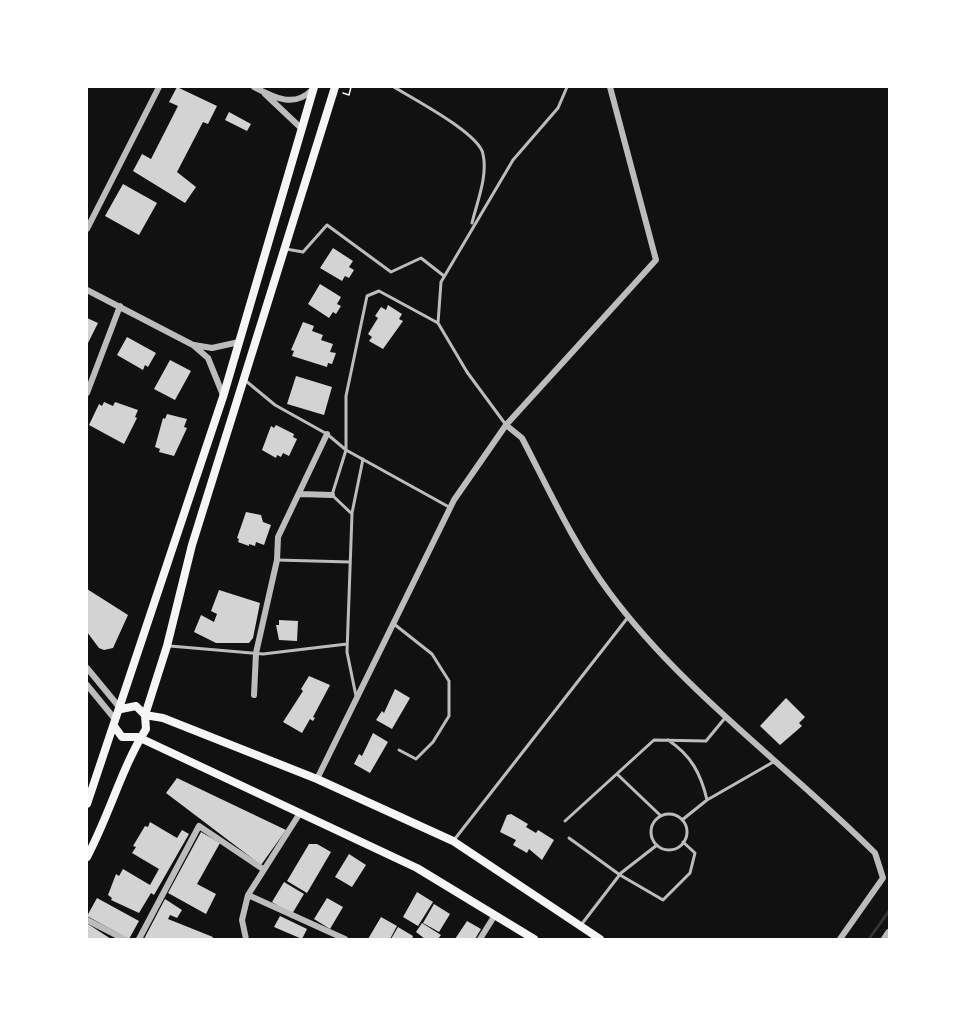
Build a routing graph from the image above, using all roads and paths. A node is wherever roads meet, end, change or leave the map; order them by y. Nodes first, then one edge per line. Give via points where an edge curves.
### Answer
1 (159, 87) edge
2 (254, 87) edge
3 (335, 87) edge
4 (351, 87) edge
5 (394, 87) edge
6 (567, 87) edge
7 (610, 87) edge
8 (263, 89) edge
9 (313, 89) edge
10 (349, 94) dead end
11 (301, 128) junction
12 (471, 228) junction
13 (87, 229) edge
14 (284, 249) junction
15 (444, 276) junction
16 (87, 290) edge
17 (120, 306) junction
18 (438, 323) junction
19 (239, 342) junction
20 (194, 345) junction
21 (243, 377) junction
22 (87, 393) edge
23 (223, 397) junction
24 (506, 425) junction
25 (327, 434) junction
26 (346, 450) junction
27 (363, 459) junction
28 (300, 494) junction
29 (332, 495) junction
30 (450, 507) junction
31 (352, 514) junction
32 (277, 560) junction
33 (350, 562) junction
34 (629, 616) junction
35 (394, 624) junction
36 (347, 644) junction
37 (167, 646) junction
38 (256, 653) junction
39 (87, 668) edge
40 (87, 685) edge
41 (254, 695) dead end
42 (357, 700) junction
43 (121, 709) junction
44 (146, 715) junction
45 (727, 716) junction
46 (114, 722) junction
47 (138, 737) junction
48 (666, 739) junction
49 (399, 750) dead end
50 (776, 760) junction
51 (616, 774) junction
52 (317, 779) junction
53 (708, 800) junction
54 (87, 804) edge
55 (300, 813) junction
56 (661, 816) junction
57 (682, 820) junction
58 (565, 821) dead end
59 (569, 838) dead end
60 (453, 841) junction
61 (683, 842) junction
62 (657, 845) junction
63 (87, 857) edge
64 (263, 869) junction
65 (620, 875) junction
66 (248, 895) junction
67 (495, 915) junction
68 (87, 920) edge
69 (580, 926) junction
70 (889, 933) edge
71 (124, 939) edge
72 (139, 939) edge
73 (246, 939) edge
74 (345, 939) edge
75 (480, 939) edge
76 (534, 939) edge
77 (600, 939) edge
78 (840, 939) edge
79 (885, 939) edge

1 - 13 street
2 - 8 street
3 - 14 main road
4 - 10 path
5 - 12 lane via 471,137 483,151 485,169
6 - 12 lane via 558,108 513,160
7 - 24 street via 656,260
8 - 9 street via 293,102 302,100
8 - 11 street
9 - 11 main road
11 - 19 main road
12 - 15 lane
14 - 15 lane via 303,252 327,225 390,272 421,258
14 - 21 main road
15 - 18 lane
16 - 17 street
17 - 20 street
17 - 22 street
18 - 24 lane via 467,372
18 - 26 lane via 380,291 367,296 346,396
19 - 20 street via 212,348
19 - 23 main road
20 - 23 street via 208,358
21 - 25 lane via 275,405
21 - 37 main road via 192,544
23 - 43 main road
24 - 30 street
24 - 34 street via 522,438 581,552
25 - 26 lane
25 - 28 street
26 - 27 lane
26 - 29 lane
27 - 30 lane
27 - 31 lane
28 - 29 street
28 - 32 street via 278,537
29 - 31 lane
30 - 35 street
31 - 33 lane
32 - 33 lane
32 - 38 street
33 - 36 lane
34 - 45 street via 686,680
34 - 60 lane
35 - 42 street
35 - 49 lane via 432,654 449,681 449,716 433,742 416,759
36 - 38 lane
36 - 42 lane
37 - 38 lane
37 - 44 main road
38 - 41 street
39 - 43 street
40 - 46 street
42 - 52 street
43 - 44 main road via 136,706
43 - 46 main road
44 - 47 main road via 146,729
44 - 52 main road via 164,718
45 - 48 lane via 706,741
45 - 50 street
46 - 47 main road via 122,737
46 - 54 main road
47 - 55 main road
47 - 63 main road
48 - 51 lane via 654,740
48 - 53 lane via 684,751 703,781
50 - 53 lane
50 - 78 street via 876,854 882,870 884,878
51 - 56 lane
51 - 58 lane
52 - 60 main road
53 - 57 lane
55 - 64 street
55 - 67 main road via 417,868
56 - 57 lane via 672,815
56 - 62 lane via 651,830
57 - 61 lane via 687,831
59 - 65 lane
60 - 69 main road
61 - 62 lane via 674,849
61 - 65 lane via 695,853 690,873 663,900
62 - 65 lane
64 - 66 street
64 - 72 street via 199,826
65 - 69 lane
66 - 73 street via 242,921
66 - 74 street
67 - 75 street
67 - 76 main road
68 - 71 street
69 - 77 main road
70 - 79 street

